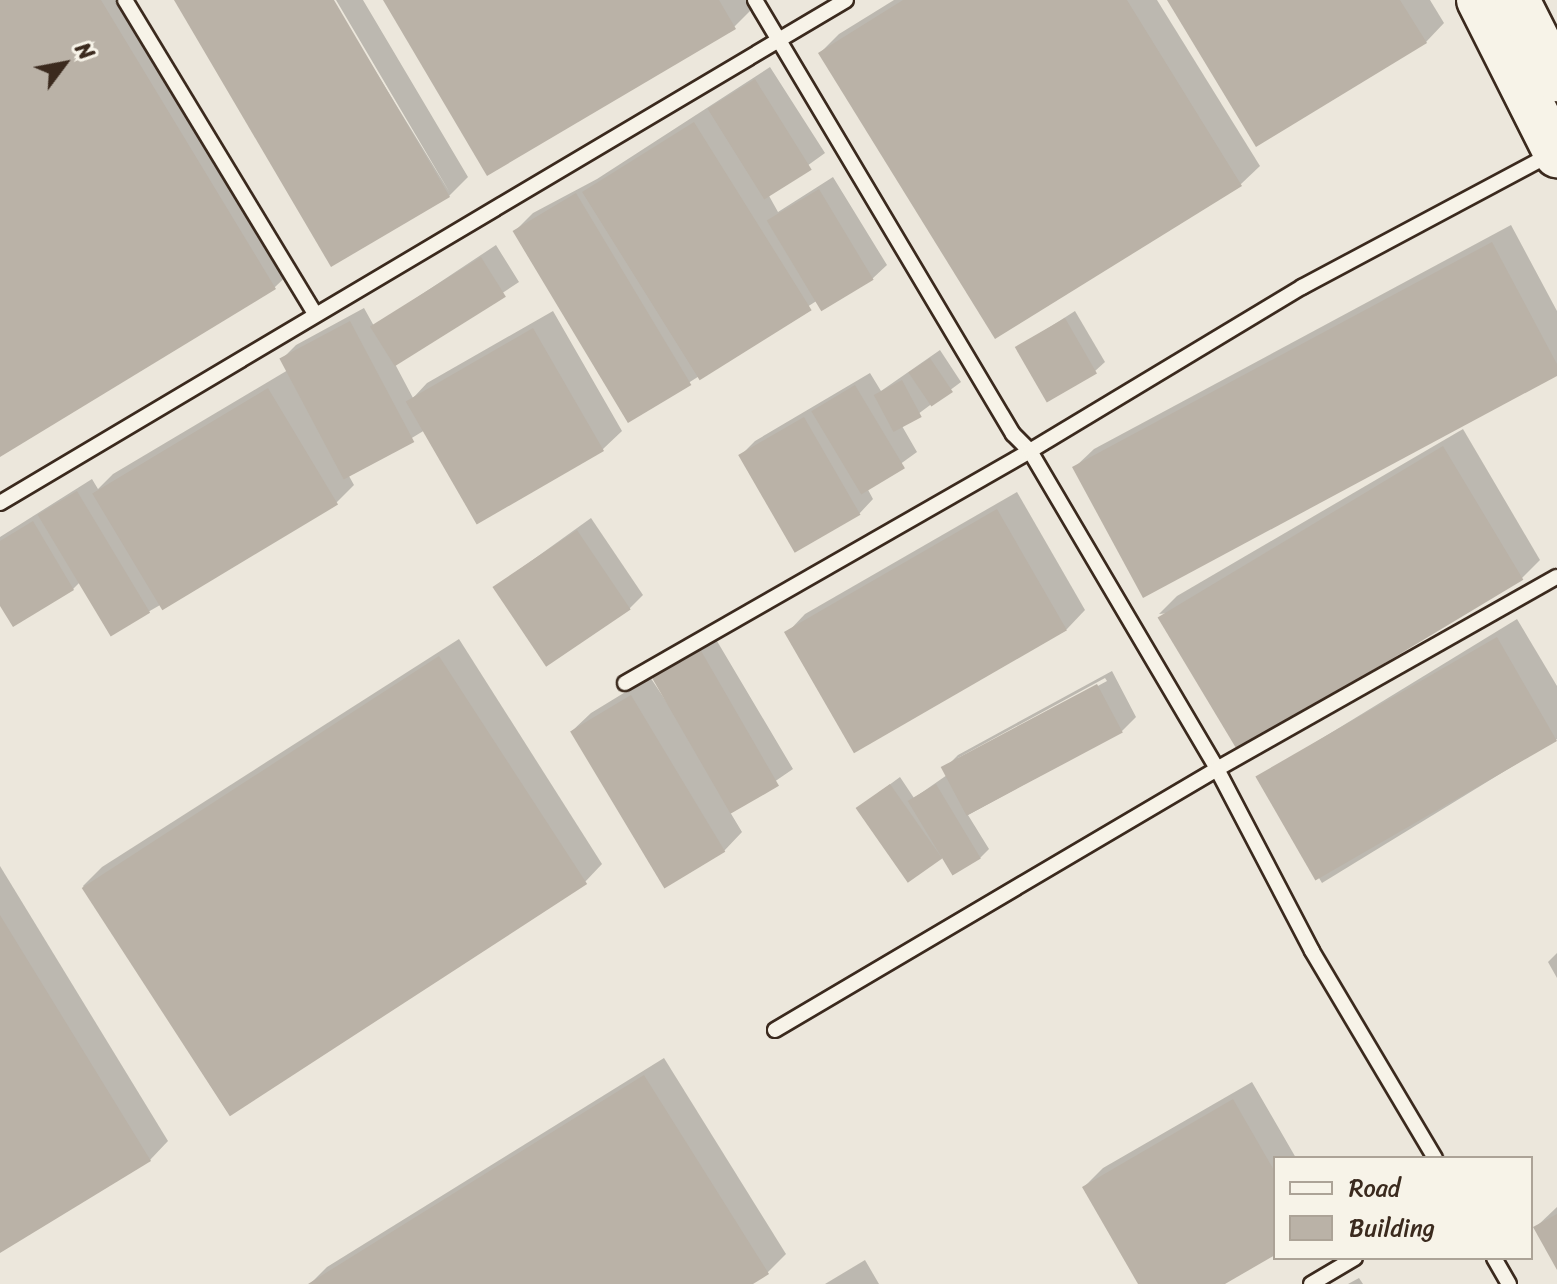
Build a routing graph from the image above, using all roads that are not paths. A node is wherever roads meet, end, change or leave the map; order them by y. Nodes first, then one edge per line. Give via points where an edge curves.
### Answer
1 (125, 0) edge
2 (755, 0) edge
3 (846, 0) edge
4 (1479, 0) edge
5 (1517, 0) edge
6 (778, 41) junction
7 (1557, 79) edge
8 (1556, 154) edge
9 (315, 314) junction
10 (1030, 451) junction
11 (0, 503) edge
12 (1557, 577) edge
13 (625, 683) dead end
14 (1217, 769) junction
15 (775, 1030) dead end
16 (1434, 1156) edge
17 (1352, 1260) edge
18 (1495, 1260) edge
19 (1311, 1284) edge
20 (1509, 1284) edge

1 - 9 lane
2 - 6 lane
3 - 6 lane
4 - 8 main road
5 - 7 main road
6 - 9 lane
6 - 10 lane via 1013,434
8 - 10 lane via 1302,287
9 - 11 lane
10 - 13 lane
10 - 14 lane
12 - 14 lane
14 - 15 lane
14 - 16 lane via 1312,951
17 - 19 lane
18 - 20 lane

